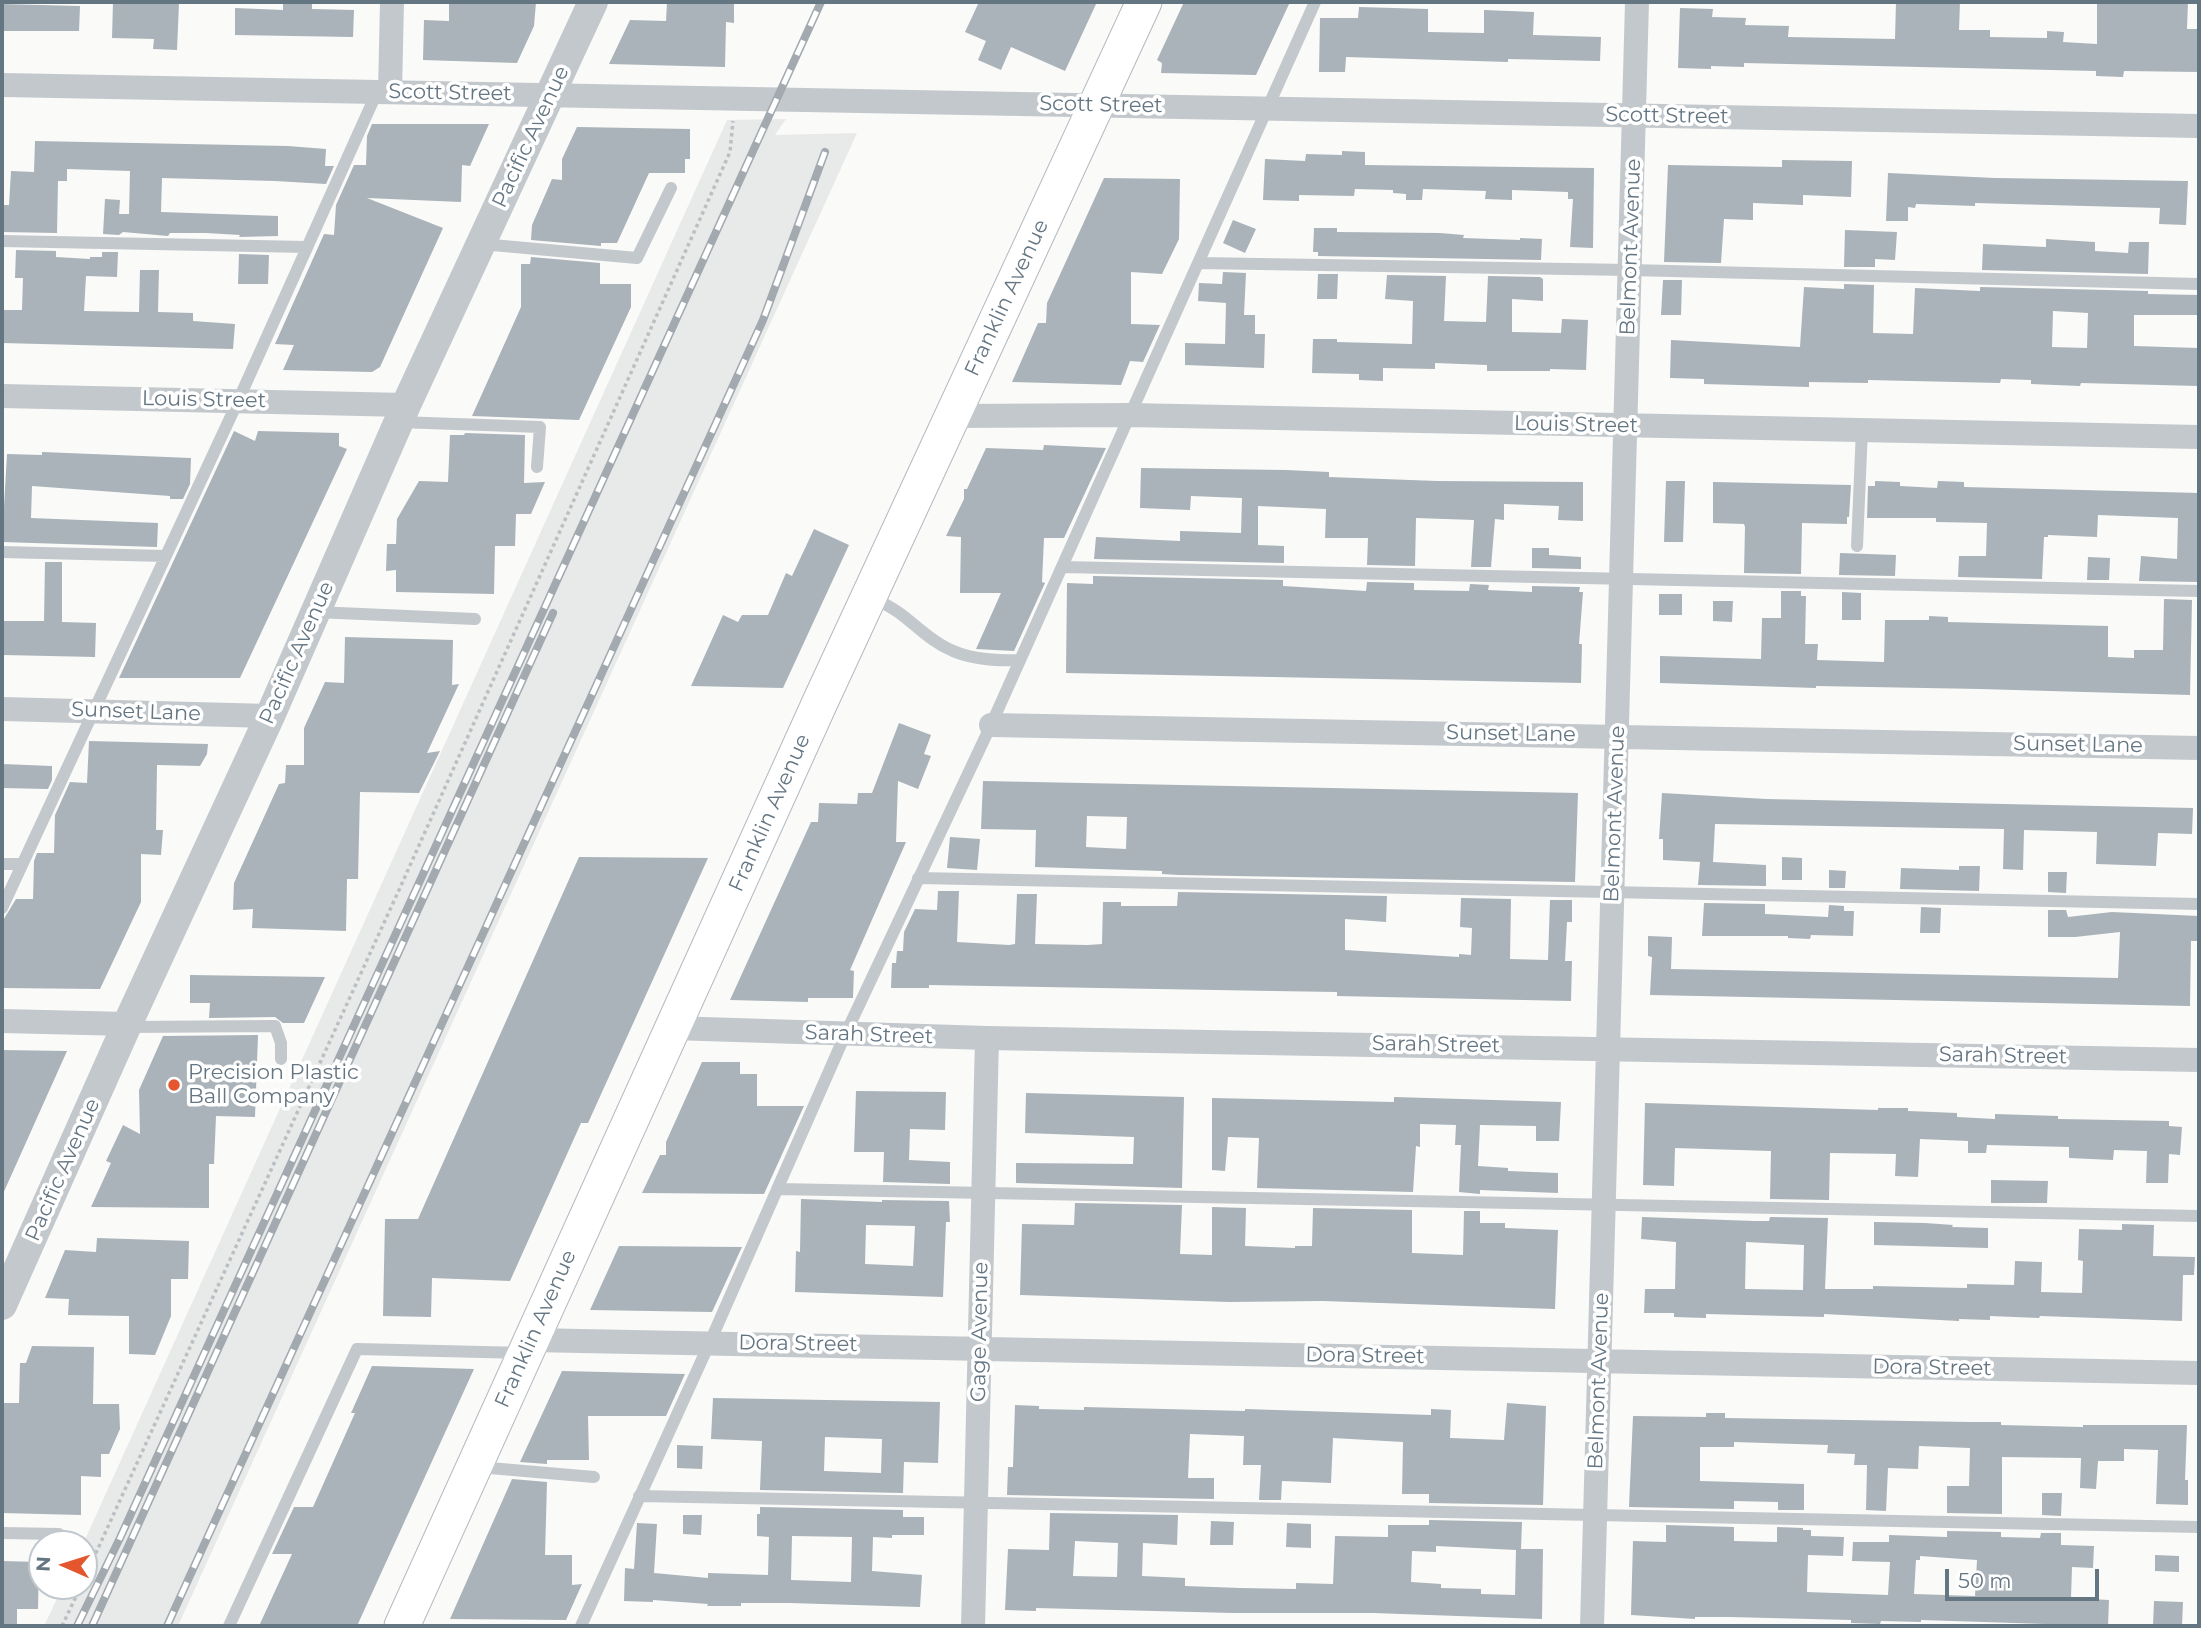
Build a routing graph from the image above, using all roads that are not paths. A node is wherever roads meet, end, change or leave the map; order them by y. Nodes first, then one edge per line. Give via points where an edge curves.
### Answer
1 (392, 2) edge
2 (593, 2) edge
3 (1144, 2) edge
4 (1315, 2) edge
5 (1637, 2) edge
6 (2, 85) edge
7 (384, 92) junction
8 (551, 95) junction
9 (1098, 104) junction
10 (1268, 108) junction
11 (1635, 115) junction
12 (2199, 126) edge
13 (671, 188) dead end
14 (2, 241) edge
15 (481, 244) junction
16 (306, 247) junction
17 (1198, 263) junction
18 (1630, 270) junction
19 (2199, 284) edge
20 (2, 396) edge
21 (238, 401) junction
22 (402, 413) junction
23 (952, 415) junction
24 (1130, 415) junction
25 (1626, 426) junction
26 (1862, 429) junction
27 (2199, 438) edge
28 (537, 467) dead end
29 (1857, 546) dead end
30 (2, 552) edge
31 (164, 556) junction
32 (1062, 567) junction
33 (1622, 580) junction
34 (2199, 591) edge
35 (869, 596) junction
36 (316, 612) junction
37 (475, 619) dead end
38 (1020, 660) junction
39 (2, 709) edge
40 (94, 710) junction
41 (270, 716) junction
42 (991, 725) junction
43 (1617, 736) junction
44 (2199, 748) edge
45 (2, 864) edge
46 (22, 864) junction
47 (918, 878) junction
48 (1612, 892) junction
49 (2199, 904) edge
50 (2, 908) edge
51 (2, 1021) edge
52 (127, 1026) junction
53 (673, 1028) junction
54 (845, 1035) junction
55 (987, 1038) junction
56 (1608, 1048) junction
57 (281, 1059) dead end
58 (2199, 1060) edge
59 (778, 1189) junction
60 (983, 1192) junction
61 (1604, 1205) junction
62 (2199, 1216) edge
63 (2, 1305) edge
64 (710, 1342) junction
65 (528, 1347) junction
66 (979, 1349) junction
67 (1599, 1361) junction
68 (2199, 1373) edge
69 (474, 1466) junction
70 (594, 1477) dead end
71 (639, 1496) junction
72 (976, 1503) junction
73 (1595, 1515) junction
74 (2199, 1527) edge
75 (2, 1533) edge
76 (28, 1533) edge
77 (229, 1626) edge
78 (402, 1626) edge
79 (581, 1626) edge
80 (973, 1626) edge
81 (1592, 1626) edge

1 - 7 street
2 - 8 street, Pacific Avenue
3 - 9 main road, Franklin Avenue
4 - 10 lane
5 - 11 street, Belmont Avenue
6 - 7 street, Scott Street
7 - 8 street, Scott Street
7 - 16 lane
8 - 9 street, Scott Street
8 - 15 street, Pacific Avenue
9 - 10 street, Scott Street
9 - 23 main road, Franklin Avenue
10 - 11 street, Scott Street
10 - 17 lane
11 - 12 street, Scott Street
11 - 18 street, Belmont Avenue
13 - 15 lane via 637,258
14 - 16 lane
15 - 22 street, Pacific Avenue
16 - 21 lane
17 - 18 lane
17 - 24 lane
18 - 19 lane
18 - 25 street, Belmont Avenue
20 - 21 street, Louis Street
21 - 22 street, Louis Street
21 - 31 lane
22 - 28 lane via 540,427
22 - 36 street, Pacific Avenue
23 - 24 street, Louis Street
23 - 35 main road, Franklin Avenue
24 - 25 street, Louis Street
24 - 32 lane
25 - 26 street, Louis Street
25 - 33 street, Belmont Avenue
26 - 27 street, Louis Street
26 - 29 lane
30 - 31 lane
31 - 40 lane
32 - 33 lane
32 - 38 lane
33 - 34 lane
33 - 43 street, Belmont Avenue
35 - 38 lane via 952,651 974,658
35 - 53 main road, Franklin Avenue
36 - 37 lane
36 - 41 street, Pacific Avenue
38 - 42 lane
39 - 40 street, Sunset Lane
40 - 41 street, Sunset Lane
40 - 46 lane
41 - 52 street, Pacific Avenue
42 - 43 street, Sunset Lane
42 - 47 lane
43 - 44 street, Sunset Lane
43 - 48 street, Belmont Avenue
45 - 46 lane
46 - 50 lane
47 - 48 lane
47 - 54 lane
48 - 49 lane
48 - 56 street, Belmont Avenue
51 - 52 street
52 - 57 lane via 275,1027
52 - 63 street, Pacific Avenue
53 - 54 street, Sarah Street
53 - 65 main road, Franklin Avenue
54 - 55 street, Sarah Street
54 - 59 lane
55 - 56 street, Sarah Street
55 - 60 street, Gage Avenue
56 - 58 street, Sarah Street
56 - 61 street, Belmont Avenue
59 - 60 lane
59 - 64 lane
60 - 61 lane
60 - 66 street, Gage Avenue
61 - 62 lane
61 - 67 street, Belmont Avenue
64 - 65 street, Dora Street
64 - 66 street, Dora Street
64 - 71 lane
65 - 69 main road, Franklin Avenue
65 - 77 lane via 357,1349
66 - 67 street, Dora Street
66 - 72 street, Gage Avenue
67 - 68 street, Dora Street
67 - 73 street, Belmont Avenue
69 - 70 lane
69 - 78 main road, Franklin Avenue
71 - 72 lane
71 - 79 lane
72 - 73 lane
72 - 80 street, Gage Avenue
73 - 74 lane
73 - 81 street, Belmont Avenue
75 - 76 lane

